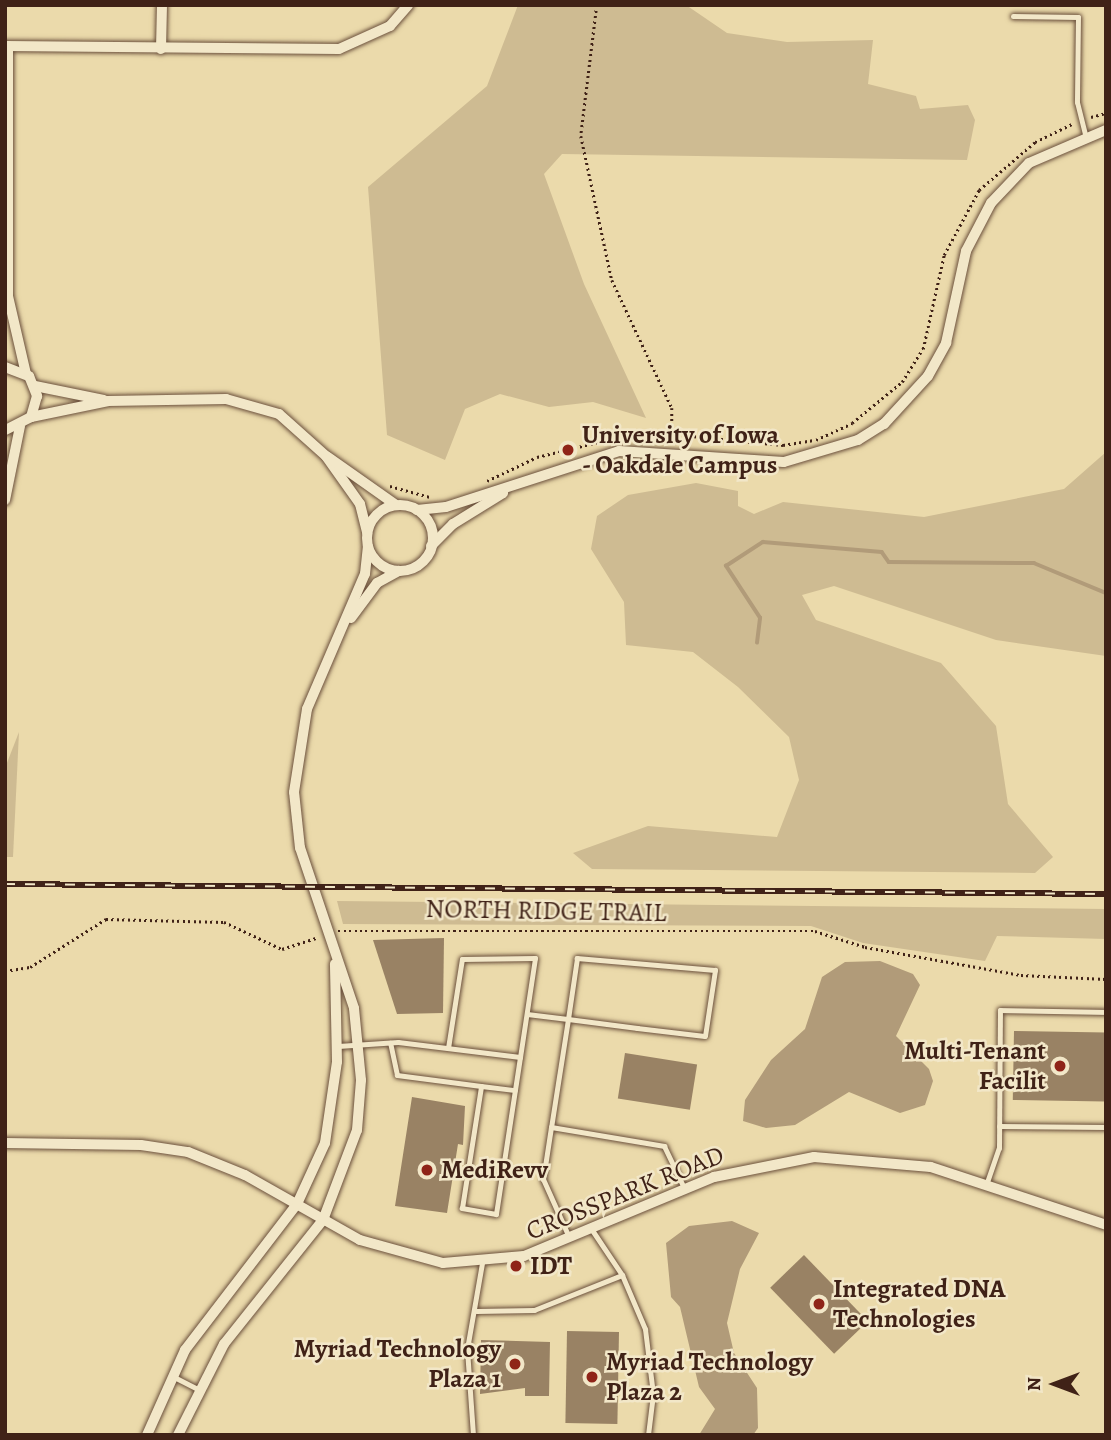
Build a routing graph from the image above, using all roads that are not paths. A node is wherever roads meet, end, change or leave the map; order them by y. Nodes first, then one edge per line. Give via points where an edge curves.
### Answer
1 (162, 5) edge
2 (408, 5) edge
3 (1013, 16) dead end
4 (6, 46) edge
5 (161, 49) junction
6 (1106, 130) edge
7 (1085, 134) junction
8 (7, 301) edge
9 (5, 367) edge
10 (26, 374) junction
11 (35, 386) junction
12 (108, 401) junction
13 (31, 417) junction
14 (20, 426) junction
15 (5, 430) edge
16 (326, 456) junction
17 (515, 485) junction
18 (5, 500) edge
19 (396, 505) junction
20 (417, 510) junction
21 (367, 533) junction
22 (368, 546) junction
23 (431, 547) junction
24 (401, 570) junction
25 (346, 623) junction
26 (334, 958) junction
27 (1106, 1012) edge
28 (527, 1014) junction
29 (568, 1019) junction
30 (390, 1043) junction
31 (359, 1044) junction
32 (338, 1046) junction
33 (448, 1048) junction
34 (520, 1057) junction
35 (481, 1086) junction
36 (515, 1090) junction
37 (999, 1126) junction
38 (551, 1127) junction
39 (1106, 1127) edge
40 (5, 1143) edge
41 (986, 1185) junction
42 (685, 1190) junction
43 (297, 1205) junction
44 (323, 1220) junction
45 (1106, 1225) edge
46 (592, 1230) junction
47 (570, 1240) junction
48 (482, 1263) junction
49 (622, 1275) junction
50 (476, 1311) junction
51 (171, 1376) junction
52 (198, 1389) junction
53 (147, 1435) edge
54 (178, 1435) edge
55 (473, 1435) edge
56 (648, 1435) edge

1 - 5 street
2 - 5 street via 390,26 339,49
3 - 7 lane via 1078,17
4 - 5 street
4 - 8 street
6 - 7 street
7 - 17 street via 1029,163 991,203 966,251 946,343 929,376 884,425 810,458 758,462 680,451 619,451
8 - 10 street
9 - 10 street
10 - 11 street
11 - 12 street
11 - 13 street
12 - 13 street
12 - 16 street via 226,399 279,414
13 - 14 street
14 - 15 street
14 - 18 street
16 - 19 street
16 - 21 street via 360,504
17 - 20 street
17 - 23 street via 453,524
19 - 20 street
19 - 21 street via 377,514
20 - 23 street via 430,527
21 - 22 street
22 - 24 street via 377,562
22 - 25 street via 365,574
23 - 24 street via 418,566
24 - 25 street via 377,583
25 - 26 street via 307,709 294,792 300,848
26 - 31 street via 347,985
26 - 32 street
27 - 37 lane via 1000,1010
28 - 29 lane
28 - 33 lane via 535,958 462,959
28 - 34 lane
29 - 29 lane via 705,1036 715,970 577,958
29 - 38 lane
30 - 31 lane
30 - 33 lane
30 - 35 lane via 397,1075
31 - 32 lane
31 - 44 street via 357,1130
32 - 43 street via 324,1143
33 - 34 lane
34 - 36 lane
35 - 36 lane
35 - 36 lane via 462,1208 496,1214
37 - 39 lane
37 - 41 lane
38 - 42 lane via 664,1146
38 - 47 lane via 543,1178
40 - 43 street, CROSSPARK ROAD via 141,1144 188,1152
41 - 42 street, CROSSPARK ROAD via 930,1167 843,1157 754,1166
41 - 45 street, CROSSPARK ROAD
42 - 46 street, CROSSPARK ROAD
43 - 44 street, CROSSPARK ROAD
43 - 51 street via 201,1323
44 - 48 street, CROSSPARK ROAD via 403,1254
44 - 52 street via 224,1344
46 - 47 street, CROSSPARK ROAD
46 - 49 lane
47 - 48 street, CROSSPARK ROAD
48 - 50 lane
49 - 50 lane via 534,1310
49 - 56 lane via 650,1357
50 - 55 lane via 467,1349
51 - 52 lane
51 - 53 street
52 - 54 street

